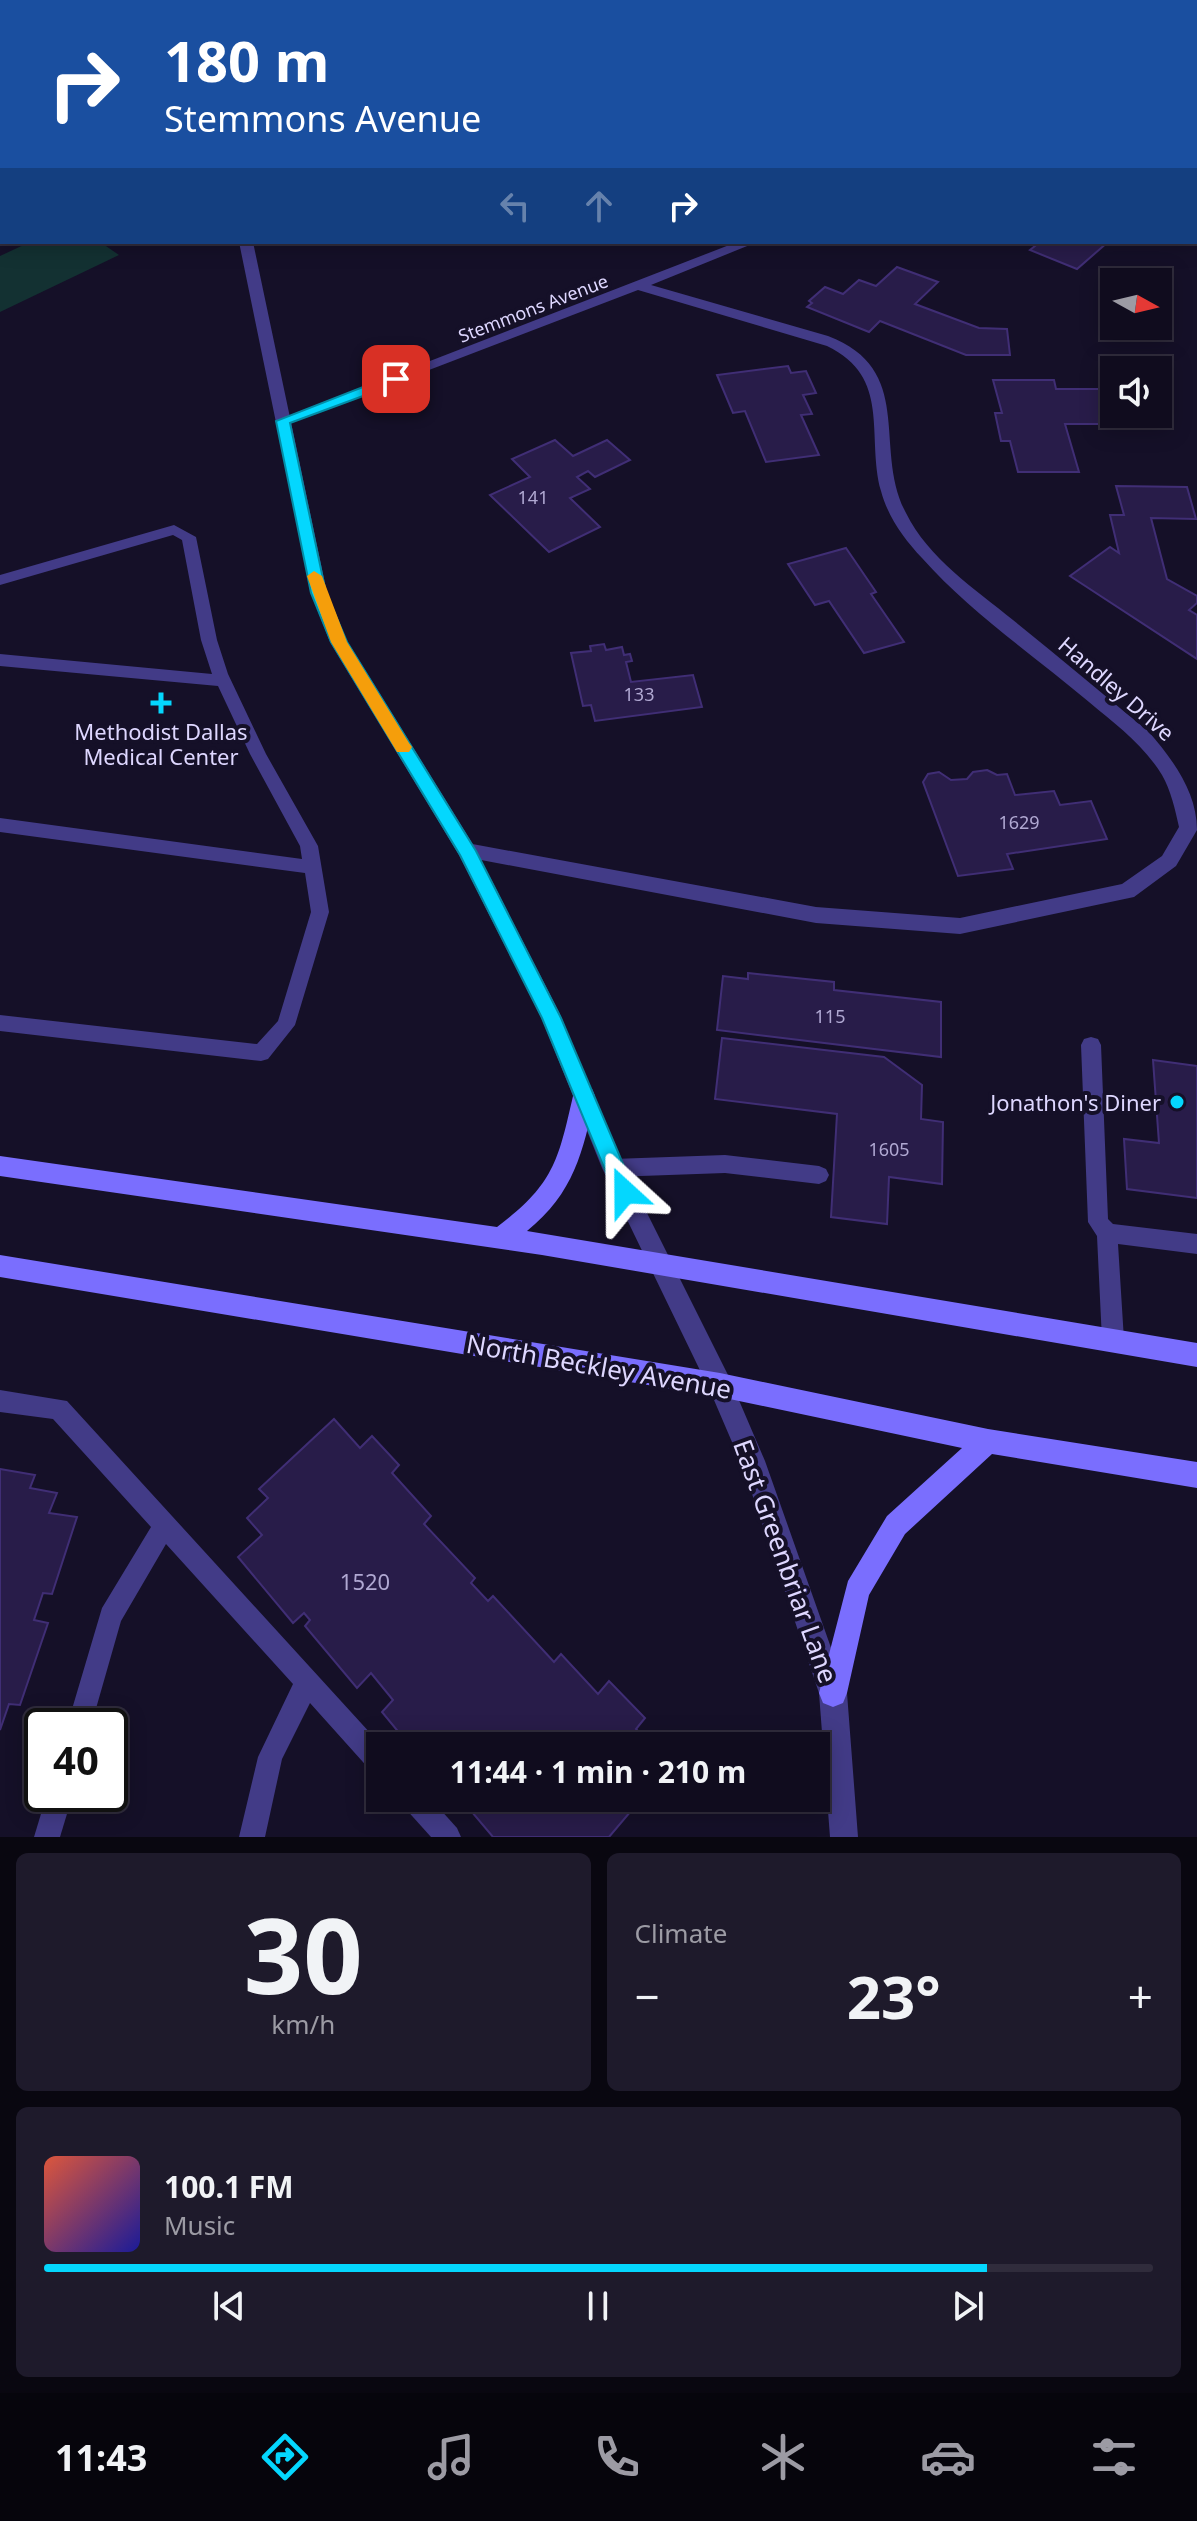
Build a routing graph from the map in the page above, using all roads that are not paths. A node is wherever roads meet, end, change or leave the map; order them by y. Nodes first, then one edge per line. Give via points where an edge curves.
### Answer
1 (246, 244) edge
2 (745, 244) edge
3 (640, 286) junction
4 (283, 421) junction
5 (0, 580) edge
6 (0, 660) edge
7 (224, 681) junction
8 (0, 825) edge
9 (1193, 828) edge
10 (467, 851) junction
11 (312, 867) junction
12 (0, 1023) edge
13 (1091, 1045) dead end
14 (584, 1096) junction
15 (0, 1166) edge
16 (613, 1168) junction
17 (819, 1175) dead end
18 (1107, 1233) junction
19 (500, 1238) junction
20 (1197, 1244) edge
21 (659, 1263) junction
22 (0, 1266) edge
23 (1113, 1340) junction
24 (1197, 1355) edge
25 (720, 1385) junction
26 (0, 1401) edge
27 (988, 1441) junction
28 (1197, 1475) edge
29 (165, 1525) junction
30 (307, 1682) junction
31 (833, 1693) junction
32 (84, 1708) edge
33 (366, 1747) edge
34 (55, 1812) edge
35 (426, 1812) edge
36 (47, 1837) edge
37 (252, 1837) edge
38 (448, 1837) edge
39 (844, 1837) edge

1 - 4 street, East Greenbriar Lane
2 - 3 street, Stemmons Avenue
3 - 4 street, Stemmons Avenue
3 - 9 street, Handley Drive via 849,352 874,382 887,486 899,519 918,546 1143,737 1183,792
4 - 10 street, East Greenbriar Lane via 319,593 339,642
5 - 7 lane via 174,530 189,537 209,640
6 - 7 lane
7 - 11 lane via 309,846
8 - 11 lane
9 - 10 street, Handley Drive via 1169,861 1127,891 960,926 816,915
10 - 14 street, East Greenbriar Lane via 552,1018
11 - 12 lane via 320,912 286,1025 261,1053
13 - 18 lane via 1098,1222
14 - 16 street, East Greenbriar Lane
14 - 19 main road via 568,1167 557,1186 533,1215
15 - 19 main road
16 - 17 lane via 725,1164
16 - 21 street, East Greenbriar Lane
18 - 20 lane
18 - 23 lane
19 - 21 main road
21 - 23 main road
21 - 25 street, East Greenbriar Lane
22 - 25 main road, North Beckley Avenue
23 - 24 main road
25 - 27 main road, North Beckley Avenue
25 - 31 street, East Greenbriar Lane via 756,1470
26 - 29 lane via 59,1409
27 - 28 main road, North Beckley Avenue
27 - 31 main road via 888,1538 857,1590
29 - 30 lane
29 - 32 lane via 110,1616
30 - 33 lane
30 - 37 lane via 270,1757
31 - 39 street, East Greenbriar Lane
34 - 36 lane
35 - 38 lane

